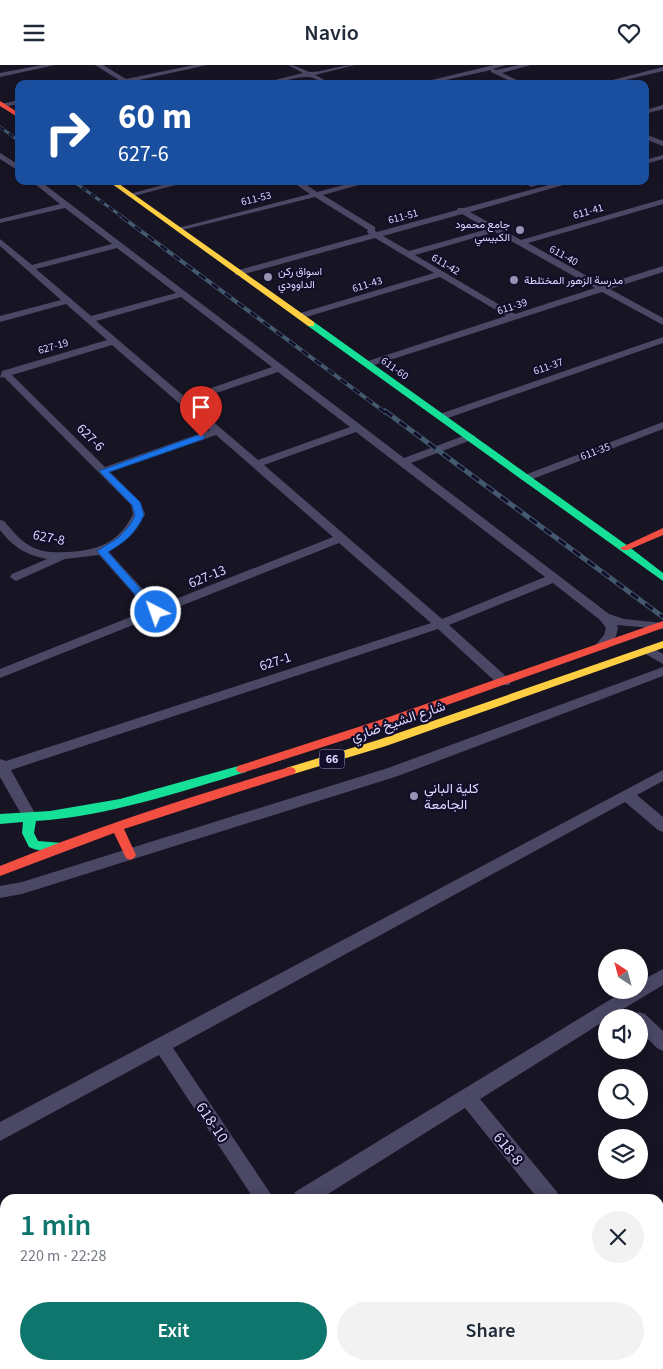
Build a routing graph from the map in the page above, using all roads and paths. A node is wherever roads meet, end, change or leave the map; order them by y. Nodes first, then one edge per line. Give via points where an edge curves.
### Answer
1 (31, 65) edge
2 (52, 65) edge
3 (98, 65) edge
4 (204, 65) edge
5 (291, 65) edge
6 (352, 65) edge
7 (478, 65) edge
8 (503, 65) edge
9 (528, 65) edge
10 (486, 69) junction
11 (663, 69) edge
12 (0, 71) edge
13 (495, 72) junction
14 (309, 74) junction
15 (0, 75) edge
16 (124, 80) edge
17 (136, 80) edge
18 (281, 80) edge
19 (321, 80) edge
20 (436, 80) edge
21 (460, 80) edge
22 (513, 80) edge
23 (617, 80) edge
24 (15, 102) edge
25 (2, 104) edge
26 (663, 107) edge
27 (649, 111) edge
28 (15, 113) edge
29 (649, 138) edge
30 (663, 144) edge
31 (663, 151) edge
32 (649, 154) edge
33 (0, 155) edge
34 (663, 157) edge
35 (4, 161) edge
36 (649, 161) edge
37 (40, 185) edge
38 (116, 185) edge
39 (171, 185) edge
40 (302, 185) edge
41 (353, 185) edge
42 (523, 185) edge
43 (558, 185) edge
44 (317, 194) junction
45 (130, 195) junction
46 (663, 201) edge
47 (66, 205) junction
48 (455, 206) junction
49 (663, 208) edge
50 (464, 211) junction
51 (0, 221) edge
52 (178, 229) junction
53 (496, 229) junction
54 (372, 231) junction
55 (520, 243) junction
56 (118, 245) junction
57 (2, 246) edge
58 (529, 248) junction
59 (408, 254) junction
60 (30, 269) junction
61 (663, 269) edge
62 (234, 270) junction
63 (441, 274) junction
64 (602, 289) junction
65 (182, 294) junction
66 (68, 301) junction
67 (300, 316) junction
68 (514, 317) junction
69 (0, 319) edge
70 (89, 320) junction
71 (663, 323) edge
72 (663, 340) edge
73 (114, 341) junction
74 (368, 364) junction
75 (280, 368) junction
76 (2, 374) edge
77 (183, 401) junction
78 (442, 417) junction
79 (663, 425) edge
80 (358, 428) junction
81 (218, 431) junction
82 (470, 437) junction
83 (404, 462) junction
84 (256, 464) junction
85 (103, 471) junction
86 (526, 478) junction
87 (0, 523) edge
88 (663, 531) edge
89 (341, 538) junction
90 (625, 548) junction
91 (102, 551) junction
92 (62, 556) junction
93 (16, 577) dead end
94 (663, 577) edge
95 (555, 579) junction
96 (156, 612) junction
97 (605, 617) junction
98 (440, 624) junction
99 (661, 625) edge
100 (663, 644) edge
101 (601, 646) junction
102 (649, 650) junction
103 (663, 660) edge
104 (663, 671) edge
105 (0, 674) edge
106 (504, 682) junction
107 (1, 766) edge
108 (663, 775) edge
109 (627, 795) junction
110 (30, 817) junction
111 (0, 819) edge
112 (117, 826) junction
113 (663, 826) edge
114 (59, 846) junction
115 (130, 855) junction
116 (0, 871) edge
117 (0, 892) edge
118 (663, 976) edge
119 (622, 1001) junction
120 (630, 1009) edge
121 (648, 1028) edge
122 (663, 1043) edge
123 (161, 1044) junction
124 (467, 1097) junction
125 (0, 1132) edge
126 (262, 1194) edge
127 (310, 1194) edge
128 (546, 1194) edge

1 - 12 street
2 - 15 street
3 - 16 street
4 - 17 street
5 - 14 street
6 - 14 street
7 - 10 street
8 - 10 street
9 - 13 street
10 - 13 street
10 - 20 street
11 - 23 street
13 - 21 street
13 - 22 street
14 - 18 street
14 - 19 street
24 - 25 street
25 - 28 main road
26 - 27 street
29 - 30 street
31 - 32 street
33 - 35 street
34 - 36 street
37 - 47 street
38 - 45 main road, 611-60
39 - 45 street
40 - 44 street, 611-42
41 - 44 street, 611-53
42 - 48 street, 611-51
43 - 50 street, 611-51
44 - 52 street, 611-53
44 - 54 street, 611-42
45 - 52 main road, 611-60
46 - 55 street, 611-41
47 - 51 street
47 - 56 street
48 - 50 street, 611-40
48 - 54 street, 611-51
49 - 58 street, 611-41
50 - 53 street, 611-40
50 - 54 street, 611-51
52 - 62 main road, 611-60
53 - 55 street, 611-40
53 - 59 street
54 - 59 street, 611-42
54 - 62 street, 611-51
55 - 58 street, 611-40
56 - 60 street
56 - 65 street
57 - 60 street
58 - 64 street, 611-40
59 - 63 street, 611-42
60 - 66 street
61 - 64 street, 611-39
62 - 67 main road, 611-60
63 - 67 street, 611-43
63 - 68 street, 611-42
64 - 68 street, 611-39
64 - 71 street, 611-40
65 - 70 street
65 - 75 street
66 - 69 street
66 - 70 street
67 - 74 main road, 611-60
68 - 74 street, 611-39
70 - 73 street
72 - 78 street, 611-37
73 - 76 street, 627-19
73 - 77 street
74 - 78 main road, 611-60
75 - 77 street
75 - 80 street
76 - 85 street, 627-6
77 - 81 street
78 - 82 main road, 611-60
79 - 86 street, 611-35
80 - 83 street
80 - 84 street
81 - 84 street
81 - 85 street
82 - 83 street
82 - 86 main road, 611-60
83 - 95 street
84 - 89 street
85 - 91 street, 627-6 via 136,504 140,515 121,541
86 - 90 main road, 611-60
87 - 92 street, 627-8 via 21,547
88 - 90 main road
89 - 96 street, 627-13
89 - 98 street
90 - 94 main road, 611-60
91 - 92 street, 627-8
91 - 96 street
92 - 93 street
95 - 97 street
95 - 98 street, 627-1
96 - 105 street, 627-13
97 - 99 street via 623,623
97 - 101 street via 612,628
98 - 106 street
98 - 107 street, 627-1
99 - 101 main road, شارع الشيخ ضاري / 66
100 - 102 main road, شارع الشيخ ضاري / 66
101 - 106 main road, شارع الشيخ ضاري / 66
102 - 103 street
102 - 112 main road, شارع الشيخ ضاري / 66 via 382,743
104 - 115 street via 393,772
106 - 110 main road, شارع الشيخ ضاري / 66 via 217,777 120,803
107 - 110 street
108 - 109 street
109 - 113 street
109 - 123 street
110 - 111 main road, شارع الشيخ ضاري / 66
110 - 114 main road via 28,833 33,844 46,848
112 - 114 main road, شارع الشيخ ضاري / 66
112 - 115 main road
114 - 116 main road, شارع الشيخ ضاري / 66
115 - 117 street
118 - 119 street
119 - 120 street
119 - 124 street
121 - 122 street
123 - 125 street
123 - 126 street, 618-10
124 - 127 street
124 - 128 street, 618-8

